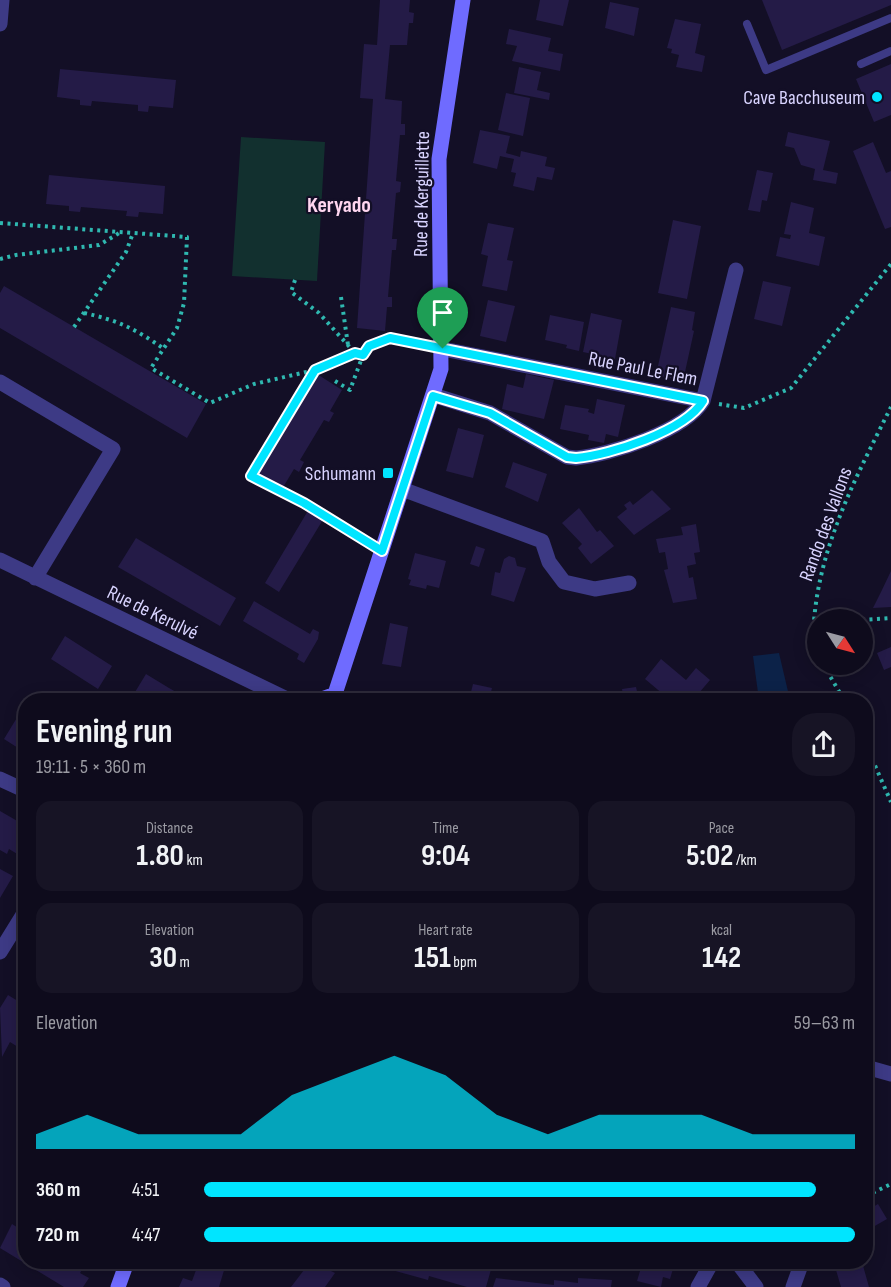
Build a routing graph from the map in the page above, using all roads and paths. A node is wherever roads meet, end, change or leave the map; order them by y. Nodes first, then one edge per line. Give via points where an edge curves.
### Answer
1 (2, 0) edge
2 (463, 0) edge
3 (891, 18) edge
4 (0, 24) edge
5 (747, 24) dead end
6 (891, 51) edge
7 (861, 64) dead end
8 (0, 223) edge
9 (122, 232) junction
10 (133, 233) junction
11 (0, 259) edge
12 (891, 264) edge
13 (736, 270) dead end
14 (295, 280) dead end
15 (341, 297) dead end
16 (84, 313) junction
17 (74, 327) dead end
18 (348, 345) junction
19 (164, 349) junction
20 (443, 349) junction
21 (355, 353) junction
22 (363, 355) junction
23 (315, 370) junction
24 (335, 381) dead end
25 (0, 382) edge
26 (433, 396) junction
27 (703, 401) junction
28 (891, 407) edge
29 (402, 489) junction
30 (382, 551) junction
31 (0, 560) edge
32 (35, 578) junction
33 (628, 583) dead end
34 (816, 609) edge
35 (891, 618) edge
36 (873, 619) edge
37 (829, 675) edge
38 (274, 693) edge
39 (333, 693) edge
40 (840, 693) edge
41 (873, 761) edge
42 (0, 779) edge
43 (18, 787) edge
44 (891, 802) edge
45 (18, 923) edge
46 (0, 952) edge
47 (873, 1069) edge
48 (891, 1074) edge
49 (891, 1184) edge
50 (873, 1193) edge
51 (125, 1269) edge
52 (708, 1269) edge
53 (742, 1269) edge
54 (799, 1269) edge
55 (118, 1287) edge
56 (698, 1287) edge
57 (756, 1287) edge
58 (793, 1287) edge

1 - 4 street
2 - 20 street, Rue de Kerguillette via 439,159
3 - 5 lane via 766,70
6 - 7 lane
8 - 9 path
9 - 10 path
9 - 11 path via 99,245
10 - 16 path via 126,252
10 - 19 path via 187,237 184,303 177,328
12 - 27 path via 791,388 744,408
13 - 27 street, Rue Paul Le Flem
14 - 18 path via 291,292 319,313
15 - 18 path
16 - 17 path
16 - 19 path via 120,322
18 - 21 path
19 - 23 path via 151,368 210,403 254,384
20 - 22 path via 390,338 369,346
20 - 26 street, Rue de Kerguillette
20 - 27 street, Rue Paul Le Flem
21 - 22 path
21 - 23 path
22 - 24 path via 350,390
23 - 30 path via 251,476
25 - 32 street via 113,449
26 - 27 street via 490,413 567,457 576,458 669,432 688,419
26 - 29 street, Rue de Kerguillette
28 - 34 path, Rando des Vallons via 846,499 817,585
29 - 30 street, Rue de Kerguillette
29 - 33 street via 542,541 549,562 564,582 595,589
30 - 39 street, Rue de Kerguillette
31 - 32 street, Rue de Kerulvé
32 - 38 street, Rue de Kerulvé
35 - 36 path
37 - 40 path
41 - 44 path
42 - 43 street
45 - 46 street
47 - 48 street
49 - 50 path
51 - 55 street
52 - 56 street
53 - 57 street
54 - 58 street

